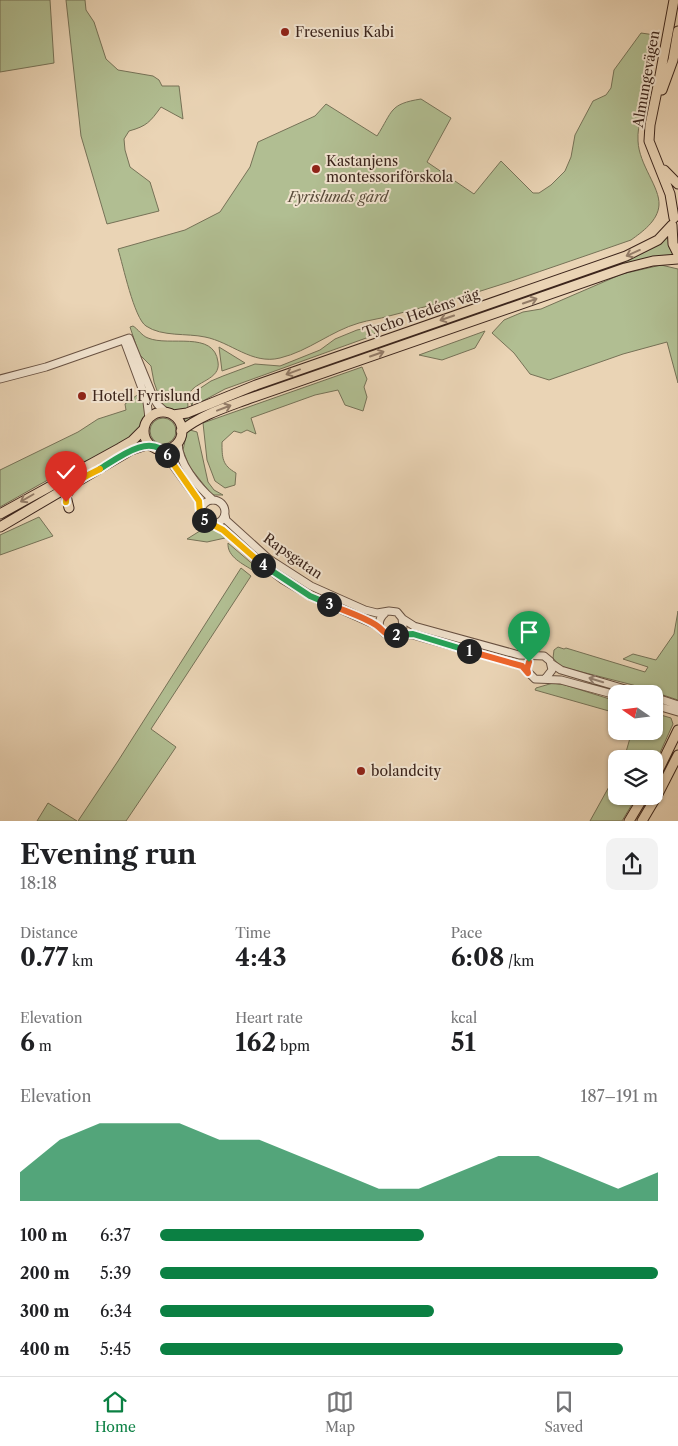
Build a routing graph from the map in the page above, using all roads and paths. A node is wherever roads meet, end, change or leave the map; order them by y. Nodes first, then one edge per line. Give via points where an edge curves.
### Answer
1 (674, 0) edge
2 (678, 31) edge
3 (678, 184) edge
4 (675, 218) edge
5 (678, 254) edge
6 (678, 259) edge
7 (127, 339) junction
8 (0, 379) edge
9 (170, 414) junction
10 (149, 418) junction
11 (144, 429) junction
12 (181, 431) junction
13 (178, 442) junction
14 (152, 446) junction
15 (162, 450) junction
16 (75, 483) junction
17 (50, 498) junction
18 (212, 500) junction
19 (201, 508) junction
20 (0, 514) edge
21 (225, 515) junction
22 (214, 524) junction
23 (0, 527) edge
24 (385, 613) junction
25 (403, 619) junction
26 (380, 627) junction
27 (398, 634) junction
28 (536, 656) junction
29 (552, 664) junction
30 (528, 673) junction
31 (545, 679) junction
32 (612, 685) edge
33 (608, 693) edge
34 (663, 700) edge
35 (678, 705) edge
36 (663, 708) edge
37 (678, 712) edge
38 (678, 730) edge
39 (678, 755) edge
40 (663, 761) edge
41 (639, 805) edge
42 (630, 821) edge
43 (642, 821) edge

1 - 4 main road, Almungevägen via 649,141 670,194
2 - 3 main road, Almungevägen via 673,60 653,122 653,137 660,162
4 - 5 main road, Almungevägen via 673,244
4 -> 9 main road, Tycho Hedéns väg via 658,240 626,256 264,382 187,414
12 -> 6 main road, Tycho Hedéns väg via 203,416 248,399 625,268
7 - 8 street
7 - 9 street via 154,399
7 - 10 street via 148,402
9 - 10 main road via 161,412
9 - 12 main road
10 - 11 main road
11 - 14 main road
11 -> 20 main road via 132,441
12 - 13 main road
13 - 15 main road
13 - 18 street via 185,464
14 - 15 main road
14 - 16 main road via 131,450
15 - 19 street
16 - 17 main road
16 - 17 main road via 66,496 69,508 62,500
17 - 23 main road
18 - 19 street
18 - 21 street via 222,504
19 - 22 street via 203,519
21 - 22 street
21 - 24 street, Rapsgatan via 226,520 270,559 311,586 365,610
22 - 26 street, Rapsgatan via 283,580 310,596
24 - 25 street via 397,612
24 - 26 street via 379,622
25 - 27 street via 403,627
25 - 28 street via 414,626 516,654
26 - 27 street via 388,635
27 - 30 street via 413,634 522,666
28 - 29 street via 544,656
28 - 30 street via 529,662
29 - 31 street via 552,670
32 -> 29 street via 561,670
30 - 31 street via 535,679
31 - 33 street
34 - 35 street
36 - 37 street
38 - 40 main road
39 - 43 main road
41 - 42 main road

